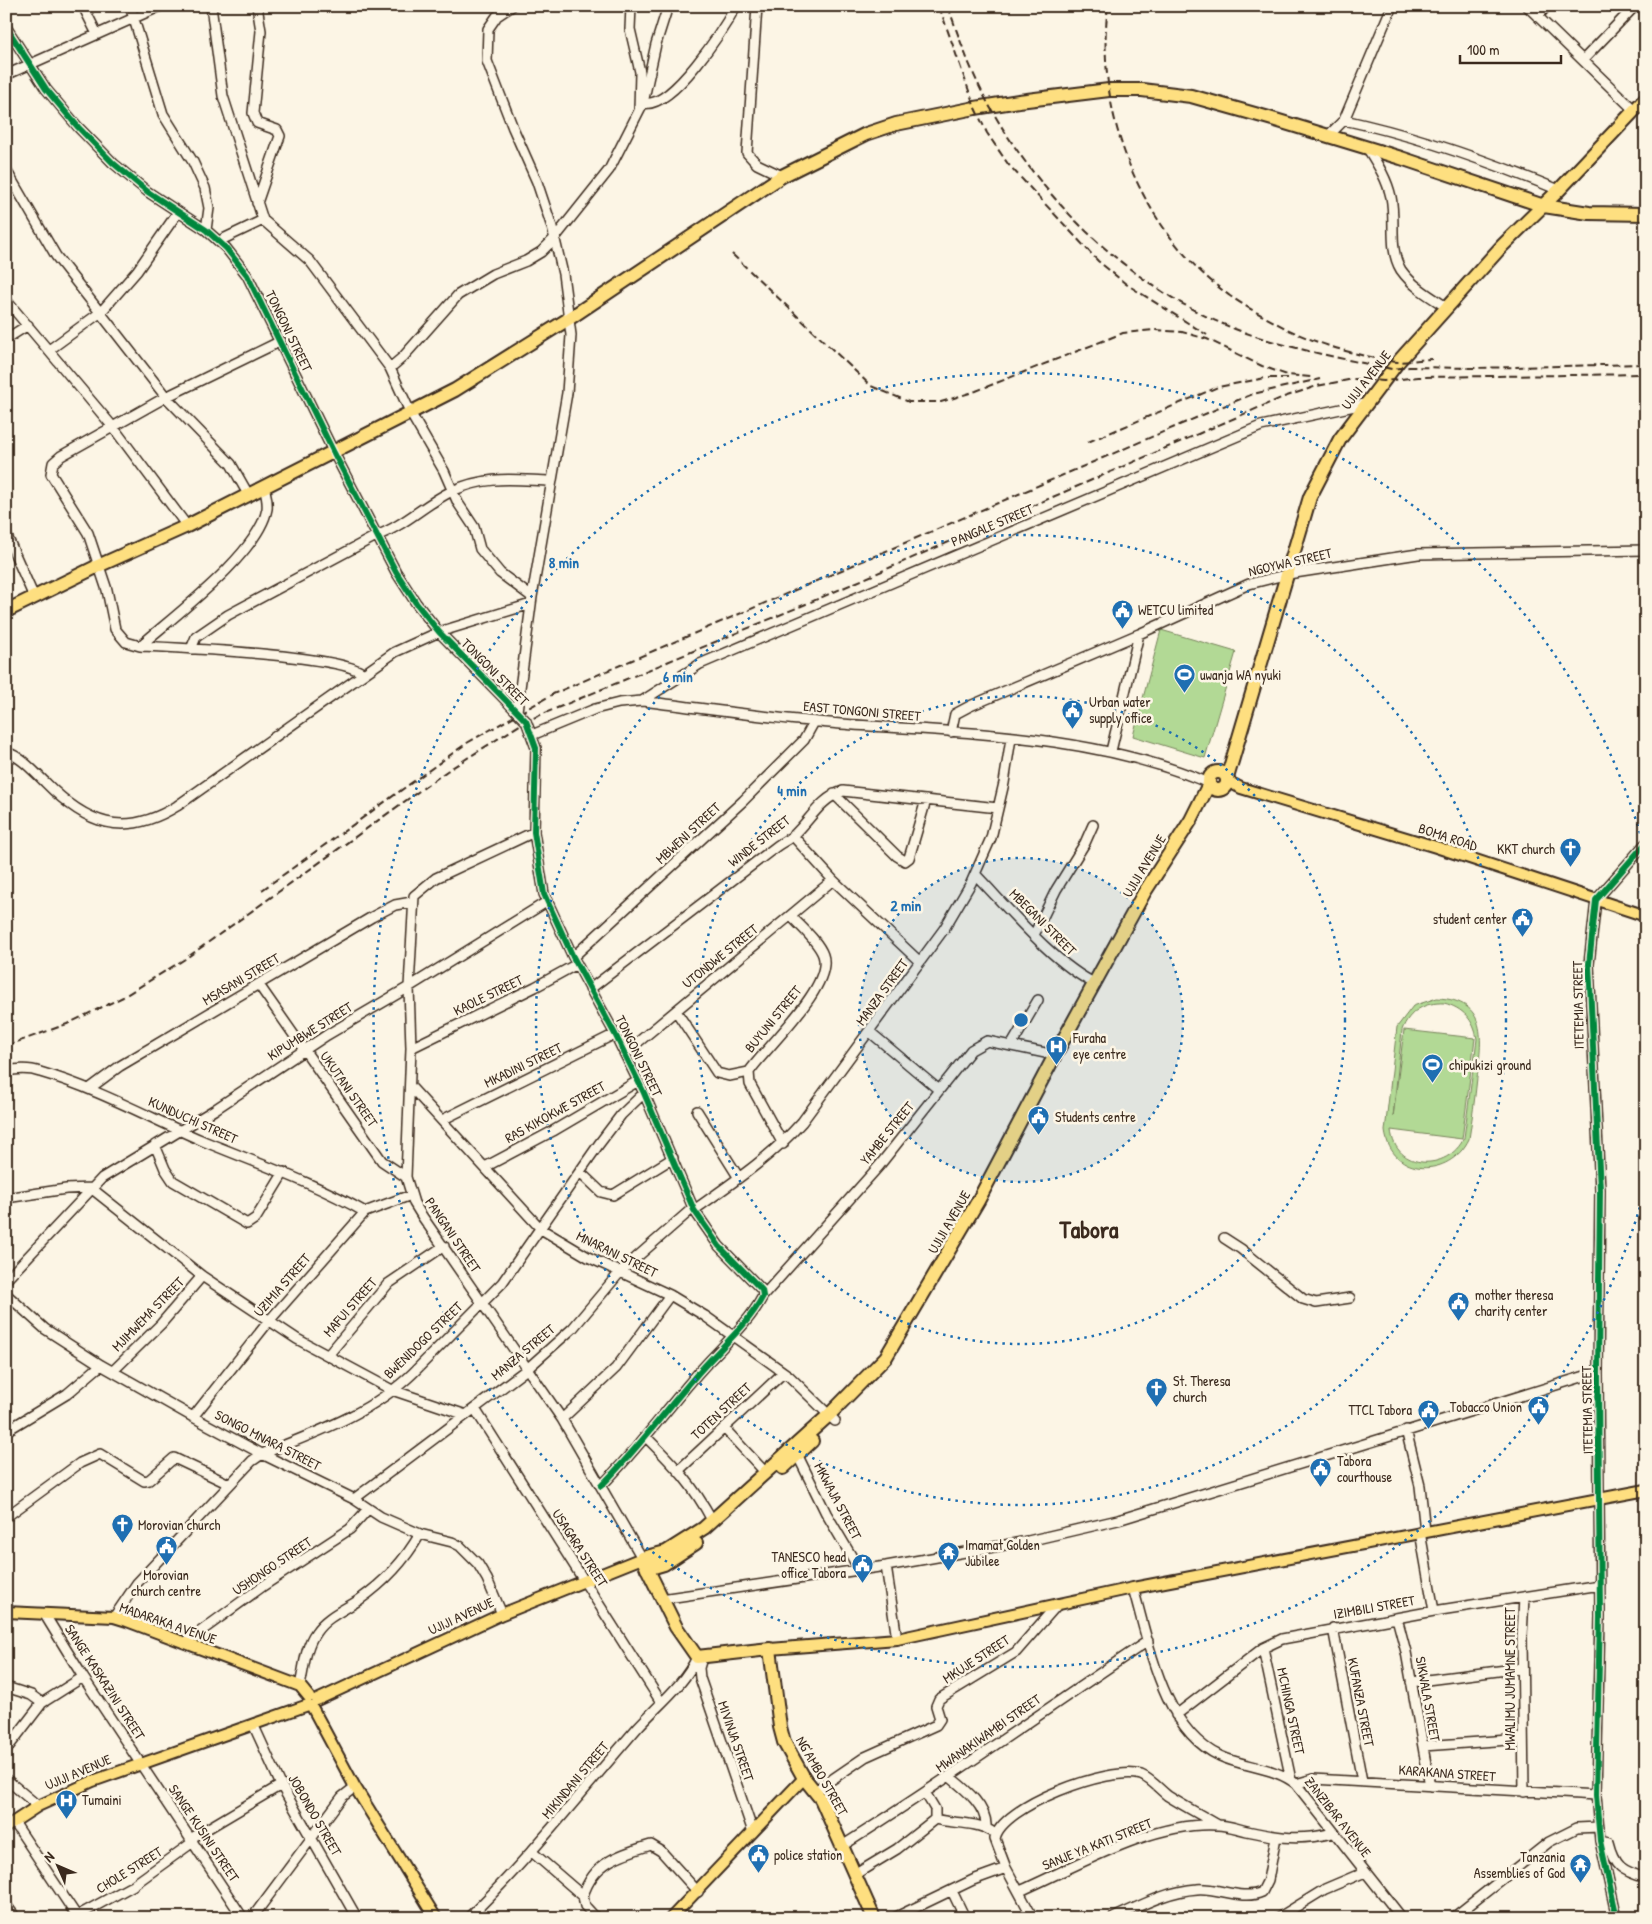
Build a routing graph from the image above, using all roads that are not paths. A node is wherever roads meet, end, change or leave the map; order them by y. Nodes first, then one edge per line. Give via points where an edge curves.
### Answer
1 (83, 6) edge
2 (130, 6) edge
3 (162, 6) edge
4 (211, 6) edge
5 (256, 6) edge
6 (631, 6) edge
7 (668, 6) edge
8 (736, 6) edge
9 (757, 6) edge
10 (1392, 6) edge
11 (1527, 6) edge
12 (1547, 6) edge
13 (1635, 6) edge
14 (510, 7) edge
15 (1538, 16) junction
16 (133, 20) junction
17 (6, 28) edge
18 (97, 34) junction
19 (1583, 60) junction
20 (30, 64) junction
21 (6, 75) edge
22 (1646, 98) edge
23 (644, 103) junction
24 (1634, 110) junction
25 (639, 111) junction
26 (1344, 120) junction
27 (1328, 136) junction
28 (1368, 150) junction
29 (6, 170) edge
30 (782, 176) junction
31 (1559, 190) junction
32 (257, 204) junction
33 (1544, 206) junction
34 (178, 212) junction
35 (1646, 214) edge
36 (263, 220) junction
37 (206, 230) junction
38 (554, 239) junction
39 (219, 241) junction
40 (6, 300) edge
41 (1448, 308) junction
42 (101, 312) junction
43 (570, 318) junction
44 (28, 324) junction
45 (6, 339) edge
46 (281, 341) junction
47 (49, 350) junction
48 (390, 368) junction
49 (166, 397) junction
50 (1364, 404) junction
51 (411, 414) junction
52 (113, 427) junction
53 (334, 453) junction
54 (551, 481) junction
55 (264, 487) junction
56 (453, 491) junction
57 (248, 494) junction
58 (187, 526) junction
59 (6, 534) edge
60 (376, 536) junction
61 (1646, 550) edge
62 (98, 566) junction
63 (1288, 574) junction
64 (34, 597) junction
65 (531, 600) junction
66 (6, 611) edge
67 (439, 632) junction
68 (1138, 634) junction
69 (140, 646) junction
70 (191, 649) junction
71 (362, 673) junction
72 (642, 701) junction
73 (516, 711) junction
74 (814, 722) junction
75 (951, 732) junction
76 (532, 735) junction
77 (1011, 738) junction
78 (1111, 751) junction
79 (6, 752) edge
80 (1218, 781) junction
81 (834, 794) junction
82 (926, 800) junction
83 (998, 808) junction
84 (1093, 825) dead end
85 (534, 832) junction
86 (793, 836) junction
87 (1646, 843) edge
88 (975, 874) junction
89 (833, 880) junction
90 (1596, 900) junction
91 (548, 901) junction
92 (412, 902) junction
93 (791, 916) junction
94 (1646, 916) edge
95 (1034, 934) junction
96 (575, 960) junction
97 (920, 962) junction
98 (1096, 984) junction
99 (259, 985) junction
100 (409, 987) junction
101 (590, 989) junction
102 (1038, 1000) dead end
103 (676, 1010) junction
104 (870, 1032) junction
105 (616, 1034) junction
106 (1011, 1046) junction
107 (411, 1048) junction
108 (304, 1050) junction
109 (625, 1053) junction
110 (1055, 1055) junction
111 (6, 1071) edge
112 (749, 1072) junction
113 (106, 1076) junction
114 (638, 1081) junction
115 (410, 1086) junction
116 (89, 1089) junction
117 (939, 1090) junction
118 (644, 1093) junction
119 (103, 1096) junction
120 (697, 1111) dead end
121 (442, 1120) junction
122 (180, 1130) junction
123 (783, 1144) junction
124 (155, 1145) junction
125 (673, 1158) junction
126 (485, 1167) junction
127 (284, 1172) junction
128 (580, 1172) junction
129 (406, 1177) junction
130 (739, 1178) junction
131 (91, 1188) junction
132 (411, 1195) junction
133 (6, 1198) edge
134 (694, 1209) junction
135 (365, 1212) junction
136 (541, 1229) junction
137 (1224, 1238) dead end
138 (444, 1246) junction
139 (621, 1272) junction
140 (202, 1276) junction
141 (6, 1280) edge
142 (6, 1294) edge
143 (670, 1296) junction
144 (763, 1296) junction
145 (1350, 1298) dead end
146 (482, 1302) junction
147 (269, 1321) junction
148 (732, 1335) junction
149 (329, 1354) junction
150 (101, 1365) junction
151 (527, 1369) junction
152 (113, 1371) junction
153 (1598, 1372) junction
154 (782, 1373) junction
155 (392, 1390) junction
156 (475, 1409) junction
157 (466, 1415) junction
158 (193, 1417) junction
159 (832, 1418) junction
160 (562, 1419) junction
161 (724, 1428) junction
162 (1406, 1430) junction
163 (6, 1431) edge
164 (646, 1437) junction
165 (796, 1450) junction
166 (262, 1454) junction
167 (679, 1470) junction
168 (765, 1472) junction
169 (228, 1484) junction
170 (601, 1486) junction
171 (1646, 1490) edge
172 (354, 1499) junction
173 (1599, 1499) junction
174 (368, 1509) junction
175 (6, 1517) edge
176 (712, 1520) junction
177 (1422, 1531) junction
178 (420, 1534) junction
179 (645, 1564) junction
180 (664, 1564) junction
181 (886, 1566) junction
182 (859, 1569) junction
183 (584, 1580) junction
184 (654, 1583) junction
185 (1600, 1584) junction
186 (1133, 1588) junction
187 (1524, 1597) junction
188 (661, 1598) junction
189 (1057, 1605) junction
190 (1434, 1611) junction
191 (6, 1612) edge
192 (502, 1614) junction
193 (45, 1615) junction
194 (114, 1618) junction
195 (1397, 1618) junction
196 (1333, 1628) junction
197 (897, 1639) junction
198 (1148, 1641) junction
199 (186, 1642) junction
200 (1263, 1648) junction
201 (770, 1649) junction
202 (700, 1658) junction
203 (1522, 1668) junction
204 (83, 1677) junction
205 (1411, 1682) junction
206 (300, 1686) junction
207 (6, 1687) edge
208 (312, 1702) junction
209 (661, 1702) junction
210 (42, 1703) junction
211 (1176, 1715) junction
212 (253, 1724) junction
213 (1523, 1739) junction
214 (1423, 1746) junction
215 (6, 1750) edge
216 (141, 1764) junction
217 (950, 1777) junction
218 (804, 1778) junction
219 (6, 1779) edge
220 (1293, 1782) junction
221 (1362, 1782) junction
222 (281, 1786) junction
223 (1430, 1786) junction
224 (355, 1787) junction
225 (815, 1791) junction
226 (1524, 1792) junction
227 (926, 1794) junction
228 (1596, 1795) junction
229 (38, 1806) junction
230 (935, 1819) junction
231 (10, 1824) edge
232 (1218, 1825) junction
233 (1598, 1827) junction
234 (986, 1828) junction
235 (753, 1832) junction
236 (1333, 1833) junction
237 (996, 1834) junction
238 (312, 1836) junction
239 (1276, 1838) junction
240 (192, 1841) junction
241 (1600, 1841) junction
242 (842, 1846) junction
243 (532, 1852) junction
244 (1006, 1868) junction
245 (1364, 1872) junction
246 (854, 1875) junction
247 (1646, 1878) edge
248 (952, 1891) junction
249 (1020, 1891) junction
250 (698, 1892) junction
251 (583, 1896) junction
252 (6, 1905) edge
253 (78, 1917) edge
254 (1399, 1917) edge
255 (16, 1918) edge
256 (243, 1918) edge
257 (252, 1918) edge
258 (357, 1918) edge
259 (436, 1918) edge
260 (468, 1918) edge
261 (596, 1918) edge
262 (671, 1918) edge
263 (874, 1918) edge
264 (894, 1918) edge
265 (965, 1918) edge
266 (1033, 1918) edge
267 (1113, 1918) edge
268 (1278, 1918) edge
269 (1453, 1918) edge
270 (1617, 1918) edge

1 - 18 street
2 - 16 street
3 - 16 street
4 - 32 street via 223,96
5 - 32 street via 261,31 253,113 257,122 277,130 280,136
6 - 25 street via 630,29 640,72
7 - 23 street
8 - 23 street via 716,40 673,90 652,103
9 - 30 street via 747,147 750,158 757,164
10 - 26 street
11 - 15 street
12 - 15 street
13 - 19 street
14 - 38 street via 497,16 488,29 487,61 537,182
15 - 19 street
16 - 18 street
16 - 37 street via 163,114 205,188 209,208
17 - 20 street, TONGONI STREET
18 - 20 street
19 - 24 street
20 - 21 street
20 - 34 street, TONGONI STREET via 46,89 113,163
22 - 24 highway, UJIJI AVENUE
23 - 25 street
24 - 31 highway, UJIJI AVENUE
25 - 38 street via 609,170
26 - 27 street
26 - 31 street via 1440,145
27 - 28 highway
27 - 30 highway via 1191,96 1109,90 975,108 896,124 866,134
28 - 33 highway
28 - 41 street via 1382,170 1392,198 1395,252 1400,268 1419,290
29 - 42 street via 56,256
30 - 43 highway
31 - 33 highway, UJIJI AVENUE
32 - 36 street
33 - 35 highway via 1589,213
33 - 41 highway, UJIJI AVENUE via 1502,246
34 - 37 street, TONGONI STREET
34 - 42 street via 137,271
36 - 39 street
36 - 48 street via 310,261
37 - 39 street, TONGONI STREET
38 - 43 street
38 - 48 street via 526,261 493,274 458,296
39 - 46 street, TONGONI STREET via 247,274
40 - 44 street
41 - 50 highway, UJIJI AVENUE
42 - 47 street
42 - 49 street
43 - 51 highway
43 - 54 street via 568,393
44 - 45 street
44 - 47 street
46 - 49 street
46 - 53 street, TONGONI STREET
47 - 52 street
48 - 51 street
49 - 52 street
49 - 57 street via 232,464
50 - 63 highway, UJIJI AVENUE via 1322,470 1310,497
50 - 72 street, PANGALE STREET via 1261,426 700,664
51 - 53 highway
51 - 56 street
52 - 58 street
52 - 62 street via 61,456 51,470 88,533
53 - 55 highway
53 - 60 street, TONGONI STREET
54 - 56 street via 504,478
54 - 65 street
55 - 57 highway
55 - 69 street via 267,499 265,516 246,547 207,588
56 - 60 street
56 - 65 street via 474,527 480,549 506,580
57 - 58 highway
58 - 62 highway
59 - 64 street
60 - 67 street, TONGONI STREET via 416,603
60 - 70 street via 228,615 196,637
61 - 63 street, NGOYWA STREET via 1418,554
62 - 64 highway
62 - 69 street via 116,629 126,642
63 - 68 street, NGOYWA STREET via 1249,584
63 - 80 highway, UJIJI AVENUE via 1234,754
64 - 66 highway
65 - 67 street
65 - 73 street
67 - 71 street via 395,652
67 - 73 street, TONGONI STREET
68 - 75 street, NGOYWA STREET via 960,710 955,714
68 - 78 street
69 - 70 street
70 - 71 street via 303,659 351,667
71 - 79 street via 177,806 152,820 120,823 89,818 55,792 21,759
72 - 74 street, EAST TONGONI STREET
72 - 76 street, EAST TONGONI STREET via 595,709
73 - 76 street, TONGONI STREET via 526,721
74 - 75 street, EAST TONGONI STREET
74 - 96 street, MBWENI STREET via 804,740 743,801
75 - 77 street, EAST TONGONI STREET
76 - 85 street, TONGONI STREET via 536,748
77 - 78 street, EAST TONGONI STREET
77 - 83 street, MANZA STREET
78 - 80 street, EAST TONGONI STREET
80 - 90 main road, BOMA ROAD via 1436,847
80 - 98 highway, UJIJI AVENUE via 1144,893
81 - 82 street via 843,791
81 - 82 street via 905,861 909,858
81 - 86 street, WINDE STREET
82 - 83 street
83 - 88 street, MANZA STREET via 991,838
84 - 95 street
85 - 91 street, TONGONI STREET via 538,868
85 - 92 street via 436,878 420,889
86 - 89 street
86 - 101 street, WINDE STREET
87 - 90 street
88 - 95 street, MBEGANI STREET
88 - 97 street, MANZA STREET
89 - 93 street, UTONDWE STREET
89 - 97 street
90 - 94 main road, BOMA ROAD
90 - 153 street, ITETEMIA STREET via 1589,964 1600,1190
91 - 96 street, TONGONI STREET
91 - 100 street, KIPUMBWE STREET
92 - 99 street, MSASANI STREET via 395,905 372,917
92 - 100 street, PANGANI STREET
93 - 103 street, UTONDWE STREET
93 - 112 street, BUYUNI STREET via 820,950 824,960 822,972 809,998
95 - 98 street, MBEGANI STREET via 1061,962
96 - 101 street, TONGONI STREET
96 - 107 street, KAOLE STREET via 535,987
97 - 104 street, MANZA STREET
98 - 110 highway, UJIJI AVENUE
99 - 108 street, UKUTANI STREET
99 - 113 street, MSASANI STREET
100 - 107 street, PANGANI STREET
100 - 108 street, KIPUMBWE STREET
101 - 105 street, TONGONI STREET
102 - 106 street
103 - 109 street, UTONDWE STREET
103 - 112 street via 717,1073 728,1076
104 - 117 street
104 - 123 street, MANZA STREET
105 - 109 street, TONGONI STREET
105 - 121 street, MKADINI STREET
106 - 110 street, YAMBE STREET
106 - 117 street, YAMBE STREET via 987,1041 979,1044
107 - 115 street, PANGANI STREET
108 - 122 street, KIPUMBWE STREET
108 - 129 street, UKUTANI STREET via 382,1161
109 - 114 street, TONGONI STREET
110 - 159 highway, UJIJI AVENUE via 978,1201 886,1357
111 - 116 street, KUNDUCHI STREET via 33,1070
112 - 123 street, BUYUNI STREET via 750,1084
113 - 116 street, MSASANI STREET
113 - 119 street
114 - 118 street, TONGONI STREET
114 - 126 street, RAS KIKOKWE STREET
115 - 121 street, MNARANI STREET
115 - 129 street, PANGANI STREET
116 - 119 street, KUNDUCHI STREET
117 - 144 street, YAMBE STREET via 879,1166
118 - 125 street, TONGONI STREET
118 - 128 street, BWENIDOGO STREET via 621,1115
119 - 122 street, KUNDUCHI STREET
120 - 130 street
121 - 126 street, MNARANI STREET
122 - 124 street, KIPUMBWE STREET
122 - 127 street, KUNDUCHI STREET
123 - 130 street, MANZA STREET
124 - 127 street via 173,1181 247,1224 256,1218
124 - 131 street, KIPUMBWE STREET
125 - 128 street via 613,1194 602,1192
125 - 134 street, TONGONI STREET
126 - 136 street, MNARANI STREET
127 - 135 street, KUNDUCHI STREET
128 - 136 street, BWENIDOGO STREET
129 - 132 street, PANGANI STREET
130 - 134 street, MANZA STREET
131 - 133 street
131 - 140 street
131 - 141 street, KIPUMBWE STREET
132 - 135 street, UZIMIA STREET
132 - 138 street, PANGANI STREET
134 - 139 street, MANZA STREET
134 - 144 street, TONGONI STREET via 719,1246 755,1283
135 - 147 street, UZIMIA STREET
136 - 139 street, MNARANI STREET
136 - 146 street, BWENIDOGO STREET via 502,1283
137 - 145 street via 1303,1299 1316,1303
138 - 146 street, PANGANI STREET
138 - 149 street, MAFUI STREET via 388,1284
139 - 143 street, MNARANI STREET
139 - 151 street, MANZA STREET via 573,1328
140 - 147 street
140 - 152 street, MJIMWEMA STREET via 161,1324
142 - 150 street, SONGO MNARA STREET via 45,1329
143 - 148 street, MNARANI STREET
143 - 160 street via 616,1368
144 - 148 street
146 - 151 street, PANGANI STREET
146 - 155 street, BWENIDOGO STREET via 413,1373
147 - 149 street
147 - 158 street, UZIMIA STREET
148 - 154 street, MNARANI STREET
148 - 164 street
149 - 155 street
150 - 152 street, SONGO MNARA STREET
150 - 163 street via 67,1394
151 - 156 street, MANZA STREET
151 - 160 street, PANGANI STREET
152 - 158 street, SONGO MNARA STREET
153 - 162 street
153 - 173 street, ITETEMIA STREET
154 - 159 street, MNARANI STREET
154 - 161 street, TOTEN STREET
155 - 157 street
155 - 166 street, BWENIDOGO STREET via 334,1425
156 - 157 street, MANZA STREET
156 - 183 street, USAGARA STREET
157 - 172 street, MANZA STREET
158 - 166 street, SONGO MNARA STREET
159 - 165 highway, UJIJI AVENUE
160 - 170 street, PANGANI STREET
161 - 167 street, TOTEN STREET
161 - 168 street
162 - 177 street via 1420,1486
162 - 181 street via 1118,1520 1028,1541
164 - 167 street
164 - 170 street
165 - 168 highway, UJIJI AVENUE
165 - 180 highway via 696,1543
165 - 182 street, MKWAJA STREET via 826,1513
166 - 169 street, BWENIDOGO STREET
166 - 172 street, SONGO MNARA STREET
167 - 176 street via 696,1490
168 - 176 highway, UJIJI AVENUE
169 - 175 street via 174,1458 144,1481 100,1454 80,1463
169 - 194 street, BWENIDOGO STREET via 137,1584
170 - 179 street, PANGANI STREET
171 - 173 main road
172 - 174 street, SONGO MNARA STREET
173 - 177 main road
173 - 185 street, ITETEMIA STREET
174 - 178 street, SONGO MNARA STREET
174 - 199 street, USHONGO STREET via 350,1529
176 - 179 highway, UJIJI AVENUE via 691,1538
177 - 186 main road
177 - 190 street
178 - 192 street, SONGO MNARA STREET via 452,1542 468,1554 487,1578
178 - 206 street via 408,1555 388,1578 322,1623 305,1659
179 - 180 highway
179 - 183 main road, UJIJI AVENUE via 621,1567
179 - 184 highway
180 - 184 highway
181 - 182 street
181 - 197 street
182 - 188 street
183 - 192 main road, UJIJI AVENUE
183 - 209 street, USAGARA STREET
184 - 188 highway
185 - 187 street, IZIMBILI STREET
185 - 228 street, ITETEMIA STREET
186 - 189 main road
186 - 198 street, ZANZIBAR AVENUE
187 - 190 street, IZIMBILI STREET
187 - 203 street, MWALIMU JUMAMNE STREET
188 - 202 highway via 676,1627
189 - 197 main road
189 - 225 street, MKUJE STREET via 1016,1652 939,1699 936,1706 940,1719 936,1725 865,1757
190 - 195 street, IZIMBILI STREET
191 - 193 main road, MADARAKA AVENUE
192 - 208 main road, UJIJI AVENUE
193 - 194 main road, MADARAKA AVENUE
193 - 204 street, SANGE KASKAZINI STREET
194 - 199 main road, MADARAKA AVENUE
195 - 196 street, IZIMBILI STREET
195 - 205 street, SIKWALA STREET
196 - 200 street, IZIMBILI STREET via 1282,1639
196 - 221 street, KUFANZA STREET
197 - 201 main road
198 - 211 street, ZANZIBAR AVENUE
198 - 217 street, MWANAKIWAMBI STREET
199 - 206 main road, MADARAKA AVENUE
200 - 211 street, IZIMBILI STREET
200 - 220 street, MCHINGA STREET
201 - 202 highway
201 - 218 highway, NG’AMBO STREET via 780,1726 790,1755
202 - 209 street, MIKINDANI STREET
202 - 235 street, MIVINJA STREET via 700,1678
203 - 205 street
203 - 213 street, MWALIMU JUMAMNE STREET
204 - 210 street
204 - 216 street, SANGE KASKAZINI STREET
205 - 214 street, SIKWALA STREET
206 - 208 main road, MADARAKA AVENUE
207 - 210 street via 31,1695
208 - 212 main road, UJIJI AVENUE
208 - 224 main road, MADARAKA AVENUE
209 - 243 street, MIKINDANI STREET
210 - 215 street
211 - 220 street, ZANZIBAR AVENUE via 1197,1742 1214,1753
212 - 216 main road, UJIJI AVENUE
212 - 222 street, JOBONDO STREET
213 - 214 street
213 - 226 street, MWALIMU JUMAMNE STREET
214 - 223 street, SIKWALA STREET
216 - 229 main road, UJIJI AVENUE
216 - 240 street, SANGE KUSINI STREET
217 - 227 street, MWANAKIWAMBI STREET
217 - 234 street via 982,1808 986,1814
218 - 225 highway, NG’AMBO STREET
218 - 235 main road
219 - 229 street
220 - 221 street, KARAKANA STREET via 1314,1779
220 - 236 street, ZANZIBAR AVENUE
221 - 223 street, KARAKANA STREET
222 - 238 street, JOBONDO STREET
222 - 240 street, CHOLE STREET
223 - 226 street, KARAKANA STREET
224 - 238 street via 342,1797
224 - 259 main road, MADARAKA AVENUE
225 - 242 highway, NG’AMBO STREET
226 - 228 street, KARAKANA STREET
227 - 230 street
227 - 242 street, MWANAKIWAMBI STREET
228 - 233 street, ITETEMIA STREET
229 - 231 main road, UJIJI AVENUE
230 - 234 street
230 - 246 street
231 - 253 street
232 - 237 street via 1173,1799 1149,1780 1127,1772 1095,1778 1034,1802 1001,1825
232 - 239 street, SANJE YA KATI STREET
232 - 249 street, SANJE YA KATI STREET via 1149,1834
233 - 241 street, ITETEMIA STREET
233 - 269 street via 1577,1828 1549,1842
234 - 237 street
235 - 250 main road via 730,1853
236 - 239 street, SANJE YA KATI STREET via 1303,1839
236 - 245 street, ZANZIBAR AVENUE
237 - 244 street via 996,1847
238 - 257 street
238 - 258 street, JOBONDO STREET
239 - 267 street via 1268,1880 1262,1892 1253,1895 1200,1888 1183,1890
240 - 253 street, CHOLE STREET via 132,1886
240 - 256 street, SANGE KUSINI STREET
241 - 247 street via 1609,1843 1612,1859 1619,1866
241 - 270 street, ITETEMIA STREET
242 - 246 highway, NG’AMBO STREET
243 - 251 street
243 - 260 street, MIKINDANI STREET
244 - 248 street
244 - 249 street
245 - 254 street, ZANZIBAR AVENUE
245 - 268 street via 1325,1888
246 - 263 highway, NG’AMBO STREET
248 - 264 street
248 - 265 street
249 - 266 street
250 - 251 street via 651,1844 614,1857 596,1874
250 - 262 main road
251 - 261 street via 585,1906
252 - 255 street

